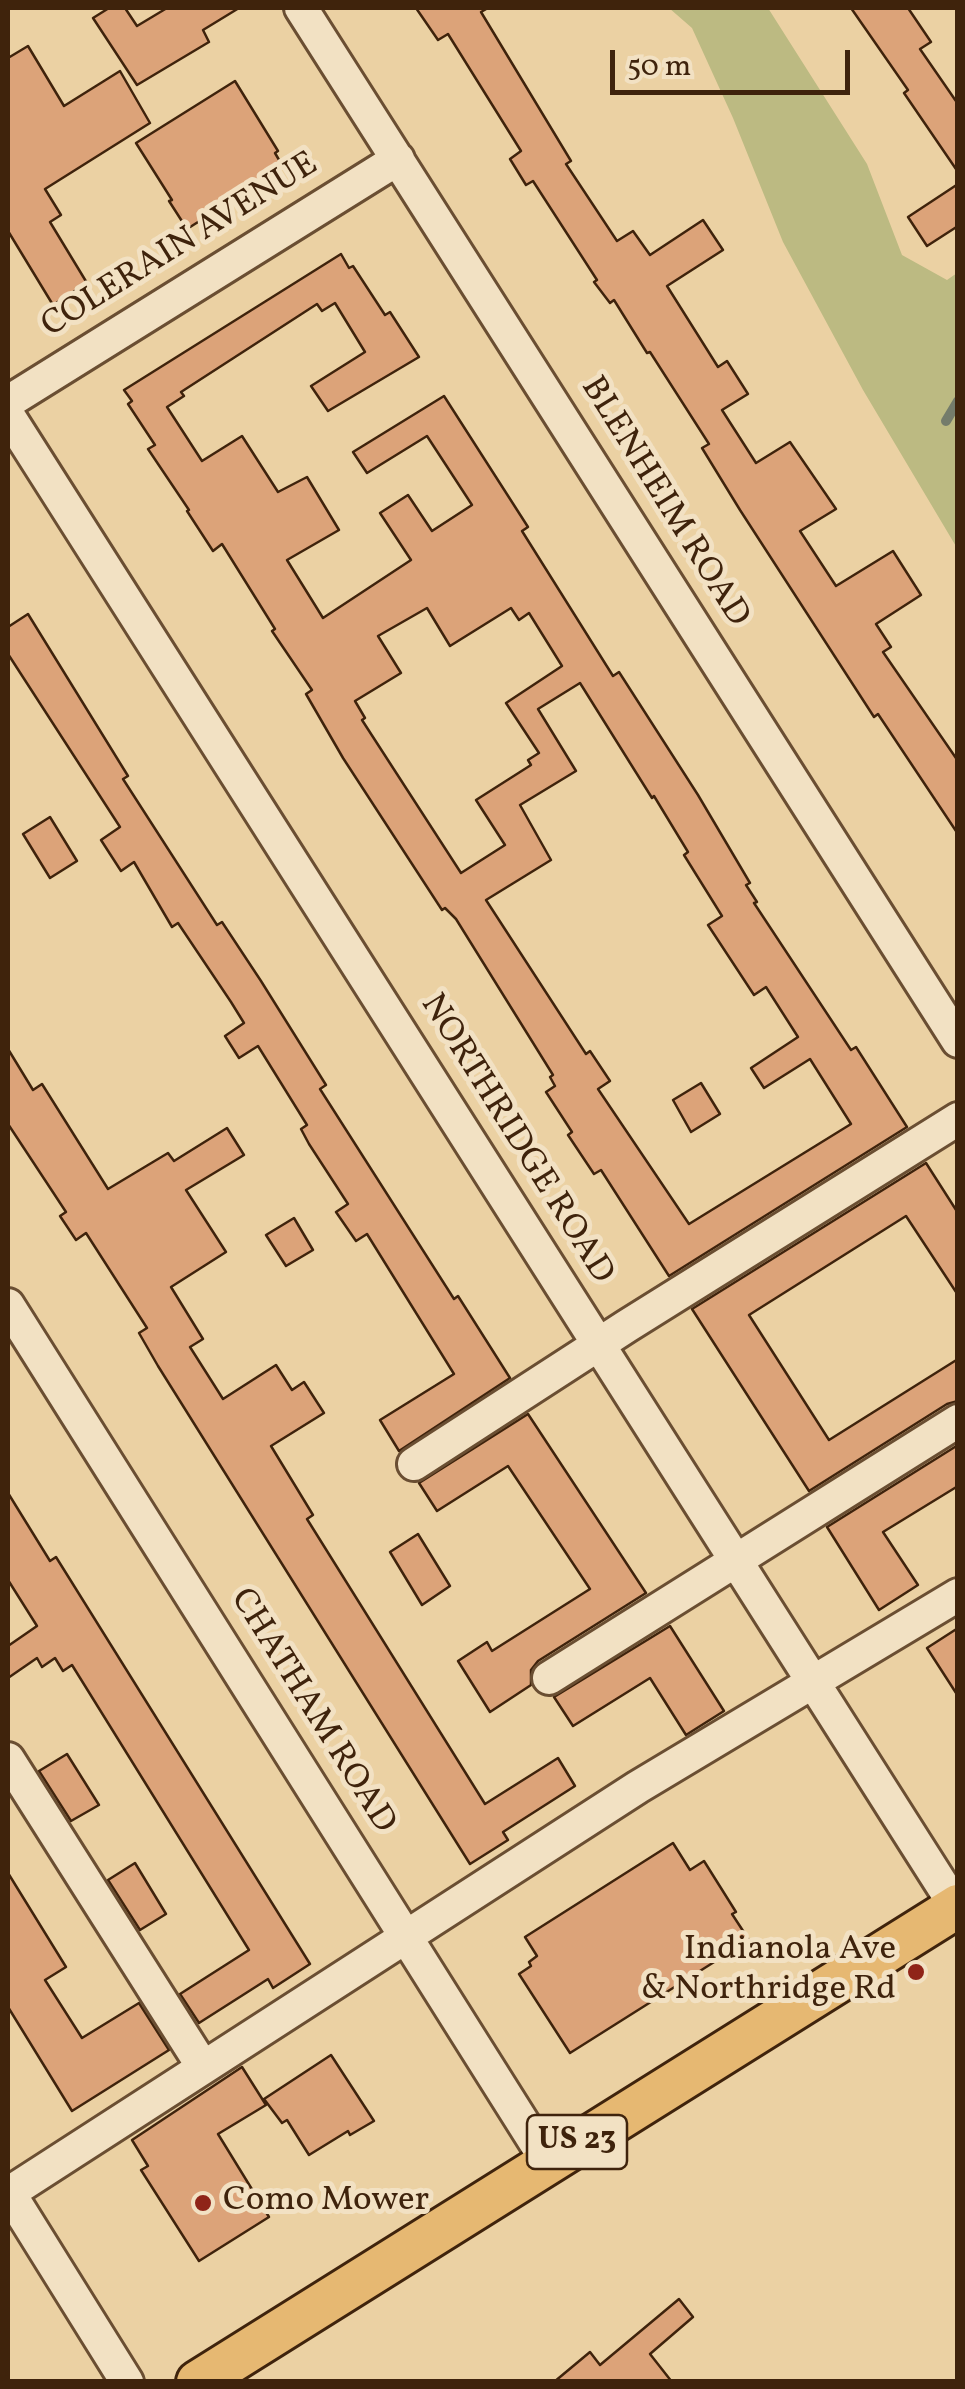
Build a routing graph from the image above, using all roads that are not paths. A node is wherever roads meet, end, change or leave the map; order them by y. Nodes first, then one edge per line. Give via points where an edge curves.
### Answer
1 (302, 8) edge
2 (398, 160) junction
3 (8, 402) edge
4 (8, 414) edge
5 (958, 1041) edge
6 (958, 1119) edge
7 (8, 1306) edge
8 (598, 1344) junction
9 (958, 1421) edge
10 (414, 1464) dead end
11 (736, 1560) junction
12 (958, 1595) edge
13 (549, 1678) dead end
14 (812, 1681) junction
15 (8, 1759) edge
16 (957, 1907) edge
17 (406, 1936) junction
18 (203, 2067) junction
19 (548, 2160) junction
20 (8, 2192) edge
21 (127, 2382) edge
22 (198, 2382) edge

1 - 2 street, BLENHEIM ROAD
2 - 3 street, COLERAIN AVENUE
2 - 5 street, BLENHEIM ROAD
4 - 8 street, NORTHRIDGE ROAD
6 - 8 street
7 - 17 street, CHATHAM ROAD
8 - 10 street
8 - 11 street, NORTHRIDGE ROAD
9 - 11 street
11 - 13 street
11 - 14 street, NORTHRIDGE ROAD
12 - 14 street
14 - 16 street, NORTHRIDGE ROAD
14 - 17 street
15 - 18 street
16 - 19 main road, US 23
17 - 18 street
17 - 19 street, CHATHAM ROAD
18 - 20 street
19 - 22 main road, US 23
20 - 21 street

